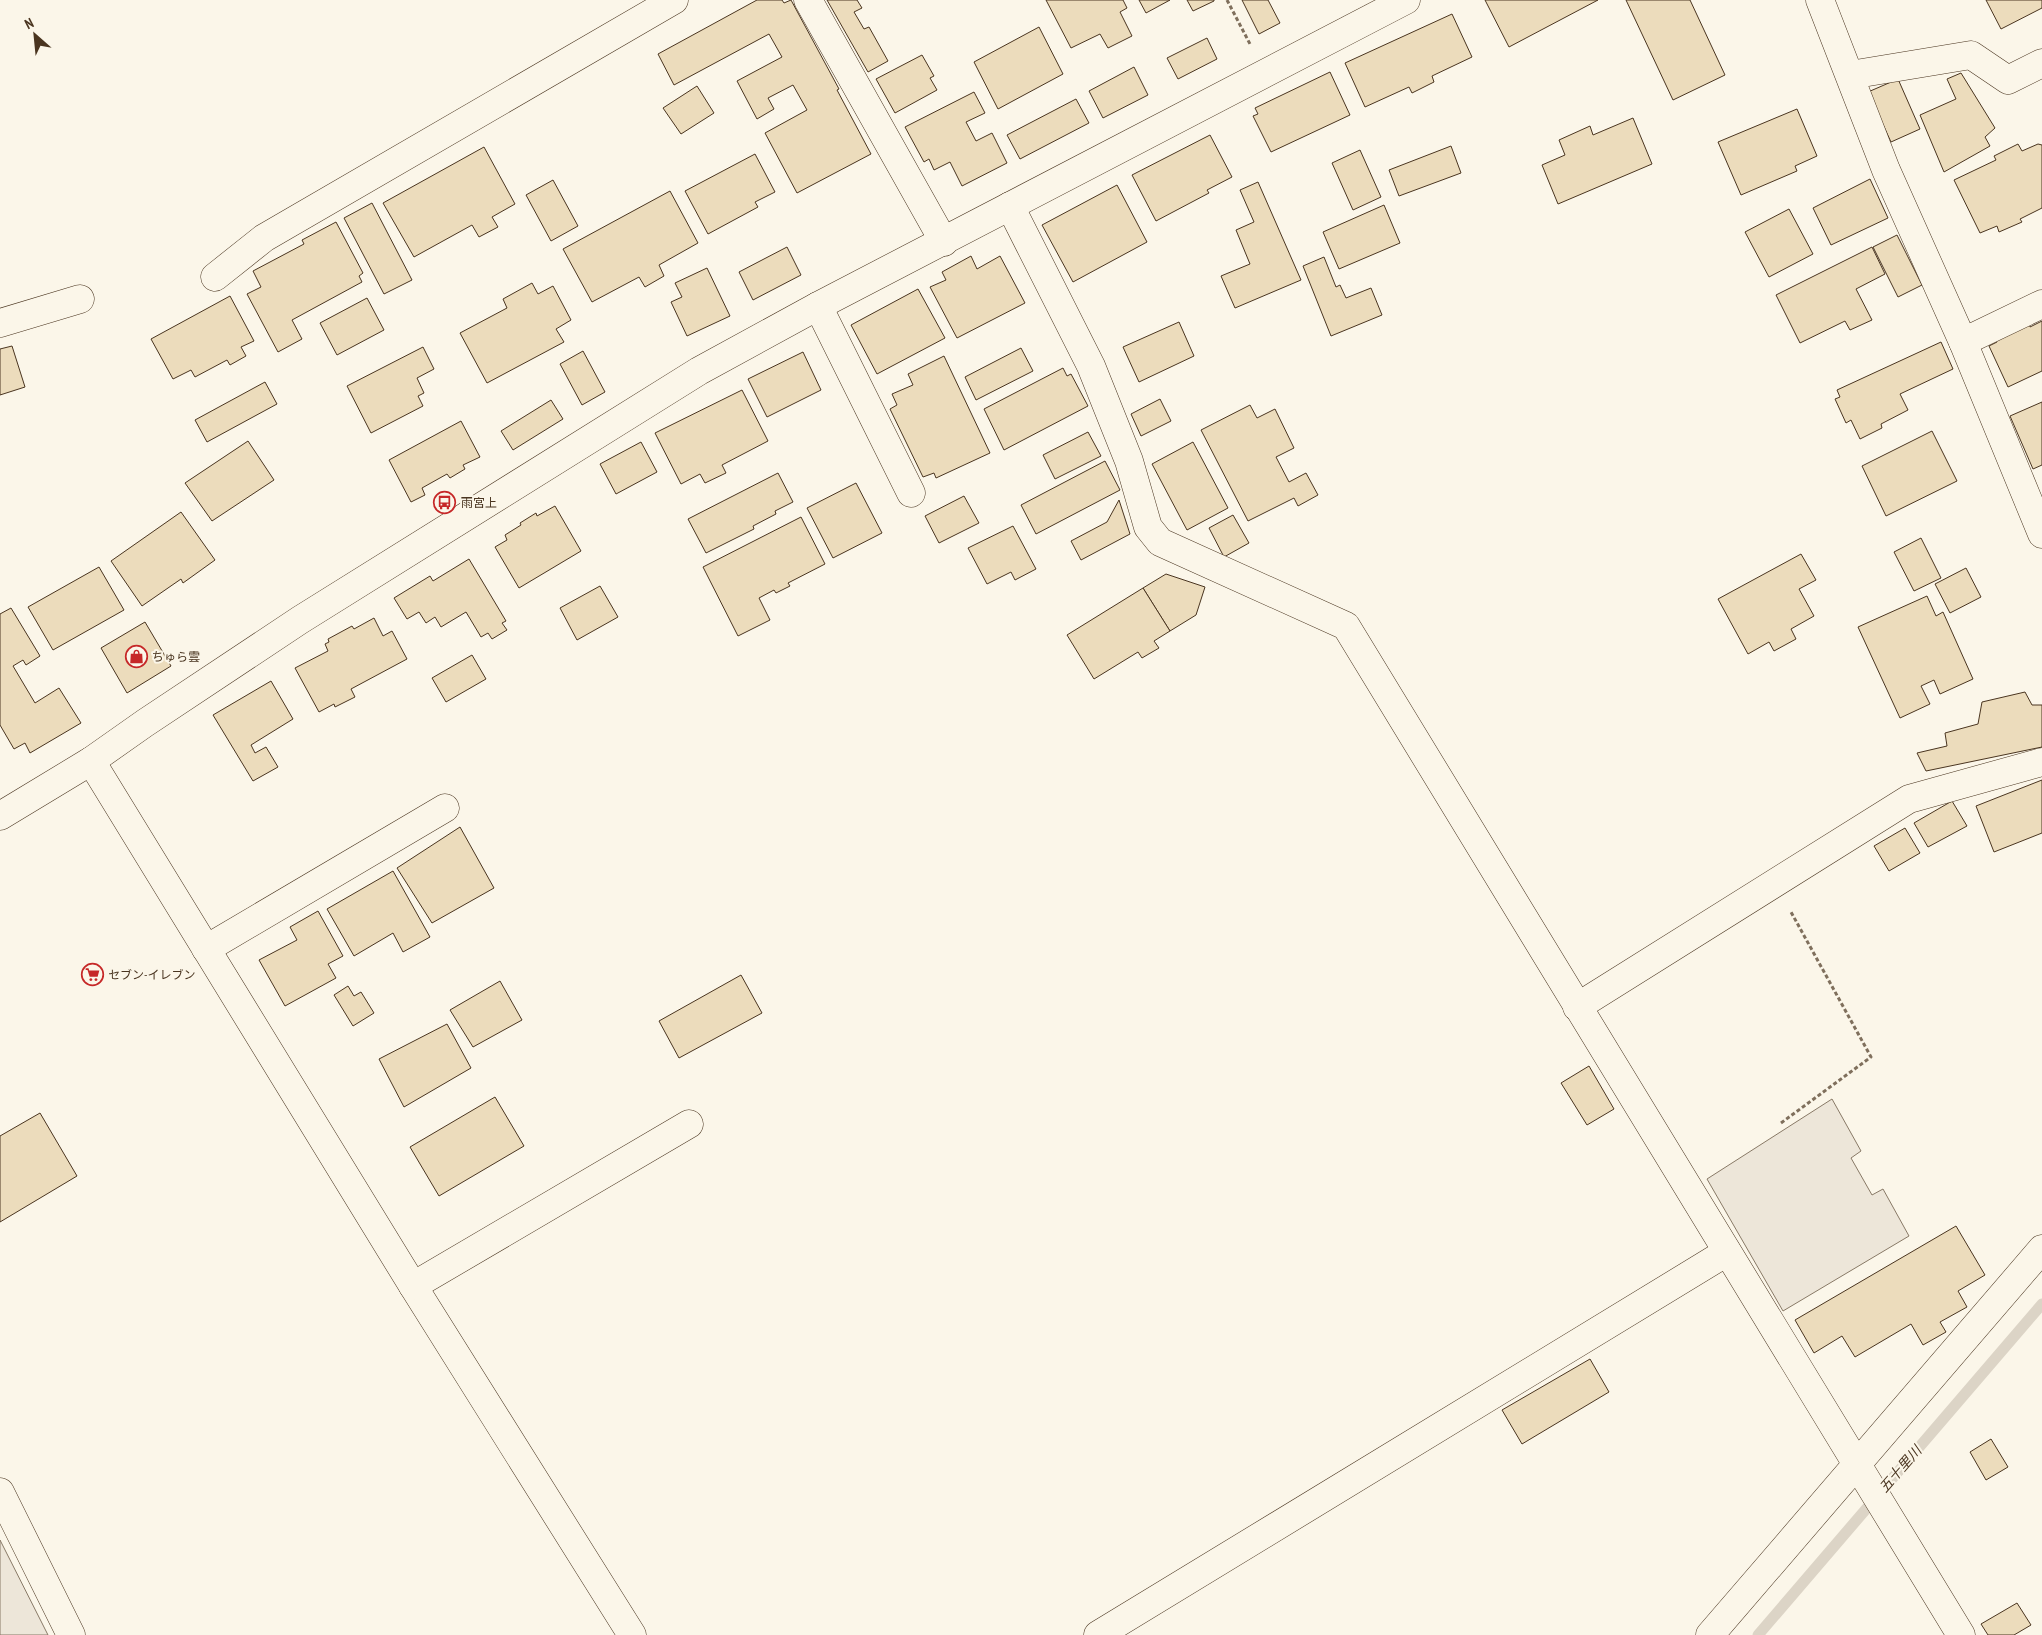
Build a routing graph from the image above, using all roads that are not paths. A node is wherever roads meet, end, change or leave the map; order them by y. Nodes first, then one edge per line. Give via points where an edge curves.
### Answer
1 (674, 0) edge
2 (808, 0) edge
3 (1406, 0) edge
4 (1820, 0) edge
5 (2042, 63) edge
6 (1850, 75) junction
7 (1010, 206) junction
8 (944, 242) junction
9 (215, 277) dead end
10 (80, 299) dead end
11 (2042, 304) edge
12 (818, 306) junction
13 (0, 323) edge
14 (1963, 342) junction
15 (911, 493) dead end
16 (2036, 503) edge
17 (2042, 534) edge
18 (91, 761) junction
19 (2042, 762) edge
20 (445, 808) dead end
21 (0, 816) edge
22 (206, 949) junction
23 (1577, 1007) junction
24 (689, 1124) dead end
25 (2042, 1249) edge
26 (1727, 1252) junction
27 (413, 1286) junction
28 (1857, 1464) junction
29 (0, 1492) edge
30 (71, 1635) edge
31 (632, 1635) edge
32 (1098, 1635) edge
33 (1710, 1635) edge
34 (1961, 1635) edge

1 - 9 street via 264,238
2 - 8 street
3 - 7 street
4 - 6 street
5 - 6 street via 2008,80 1970,55
6 - 14 street via 1886,170
7 - 8 street
7 - 23 street via 1091,366 1129,461 1148,527 1160,542 1346,626
8 - 12 street
10 - 13 street
11 - 14 street
12 - 15 street
12 - 18 street via 699,371 308,615
14 - 16 street
16 - 17 street
18 - 21 street
18 - 22 street
19 - 23 street via 1909,799
20 - 22 street
22 - 27 street
23 - 26 street
24 - 27 street
25 - 28 street
26 - 28 street
26 - 32 street
27 - 31 street
28 - 33 street
28 - 34 street
29 - 30 street

